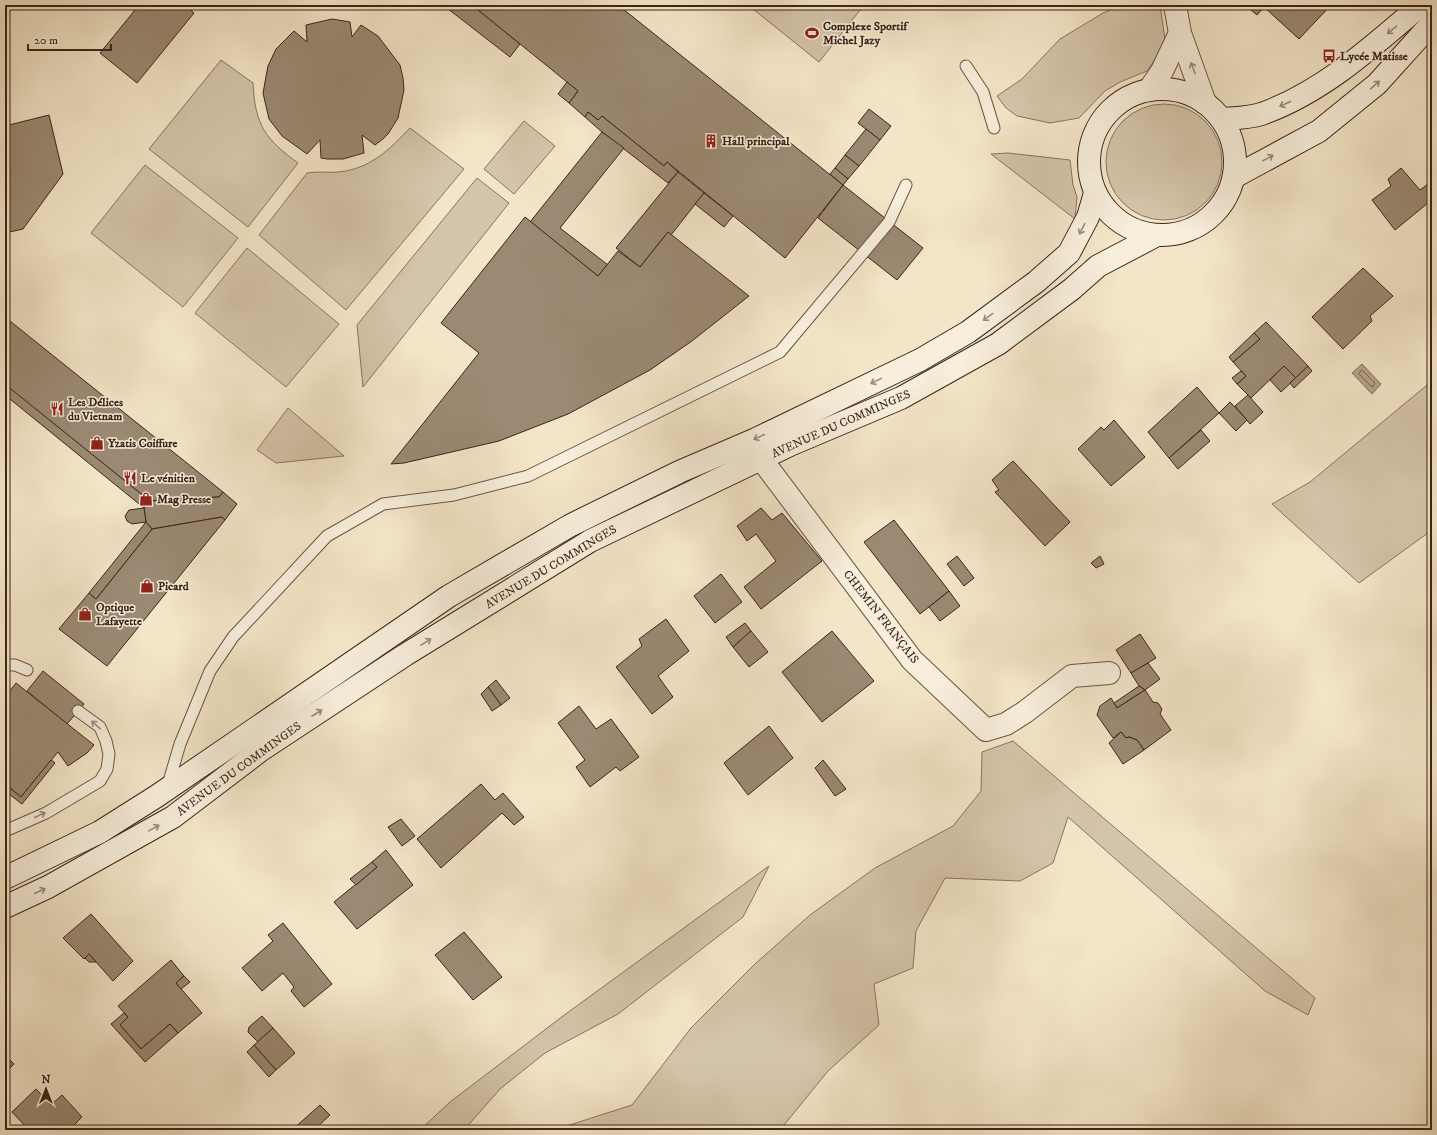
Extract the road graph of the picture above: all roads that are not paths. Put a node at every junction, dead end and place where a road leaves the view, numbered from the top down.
1 (1175, 5) edge
2 (1422, 5) edge
3 (1432, 23) edge
4 (1180, 33) junction
5 (966, 66) dead end
6 (1149, 90) junction
7 (1206, 103) junction
8 (1222, 120) junction
9 (994, 128) dead end
10 (1234, 177) junction
11 (906, 185) dead end
12 (1096, 193) junction
13 (1155, 236) junction
14 (762, 460) junction
15 (5, 665) edge
16 (26, 670) dead end
17 (1109, 673) dead end
18 (78, 711) dead end
19 (167, 789) junction
20 (5, 831) edge
21 (5, 878) edge
22 (5, 907) edge

1 - 4 main road
2 -> 8 main road
10 -> 3 main road
4 - 6 main road
7 -> 4 main road
5 - 9 lane
6 - 7 main road
6 - 12 main road
7 - 8 main road
8 - 10 main road
10 - 13 main road
11 - 19 lane
12 - 13 main road
12 -> 19 main road, AVENUE DU COMMINGES
13 - 14 main road, AVENUE DU COMMINGES
14 - 17 main road, CHEMIN FRANÇAIS
22 -> 14 main road, AVENUE DU COMMINGES
15 - 16 lane
20 -> 18 lane
19 - 21 main road, AVENUE DU COMMINGES

